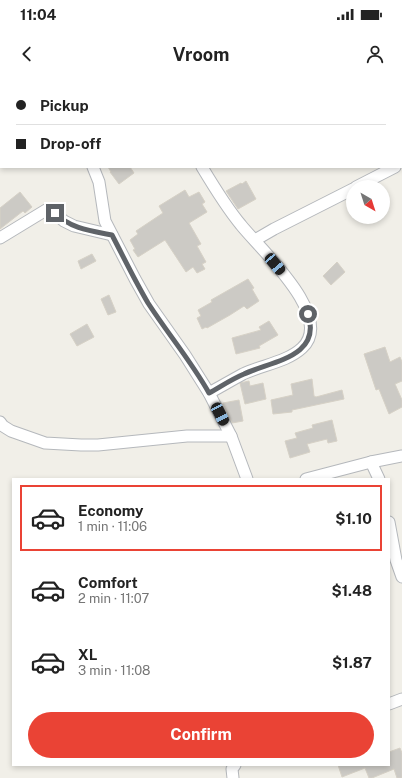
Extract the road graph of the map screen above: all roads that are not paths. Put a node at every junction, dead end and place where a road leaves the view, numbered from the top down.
1 (93, 168) edge
2 (203, 168) edge
3 (393, 168) edge
4 (370, 180) edge
5 (346, 192) edge
6 (112, 235) junction
7 (0, 238) edge
8 (255, 240) junction
9 (209, 393) junction
10 (0, 422) edge
11 (231, 436) junction
12 (402, 456) edge
13 (371, 462) junction
14 (247, 478) edge
15 (310, 478) edge
16 (379, 478) edge
17 (390, 527) edge
18 (402, 578) edge
19 (402, 699) edge
20 (390, 704) edge
21 (234, 766) edge
22 (233, 778) edge

1 - 6 street
2 - 8 street
3 - 4 street
5 - 8 street
6 - 7 street
6 - 9 street
8 - 9 street
9 - 11 street
10 - 11 street
11 - 14 street
12 - 13 street
13 - 15 street
13 - 16 street
17 - 18 street
19 - 20 street
21 - 22 street

